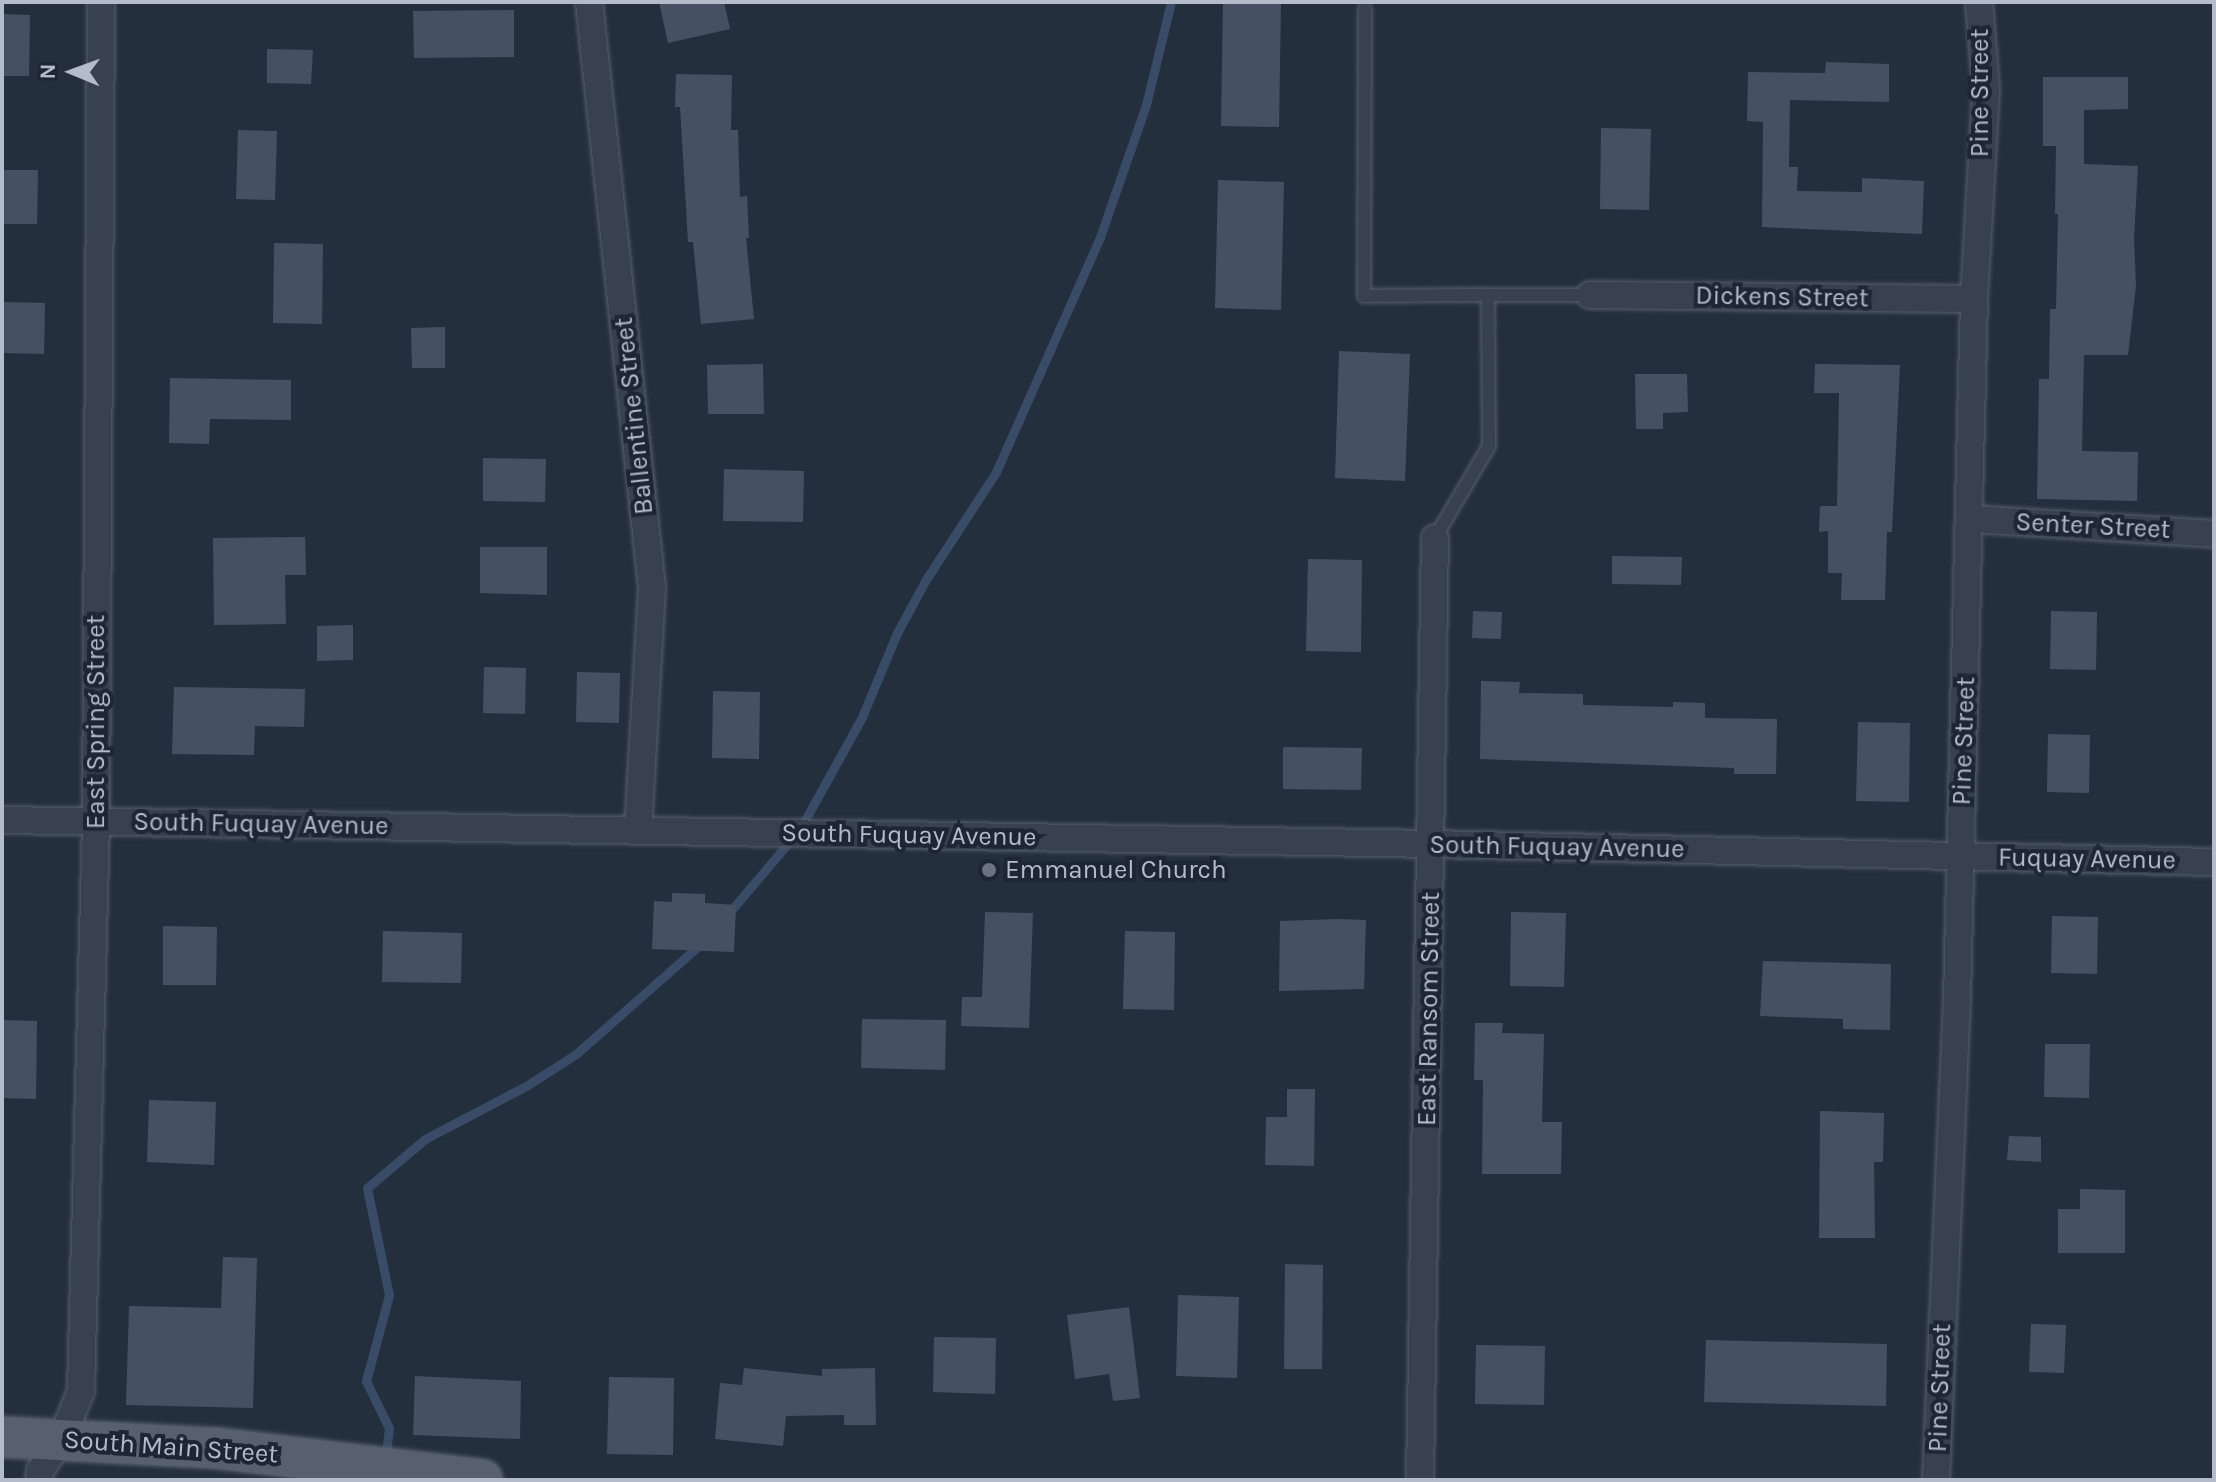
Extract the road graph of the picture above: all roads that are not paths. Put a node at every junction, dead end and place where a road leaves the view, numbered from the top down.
1 (101, 2) edge
2 (589, 2) edge
3 (1979, 2) edge
4 (1365, 9) dead end
5 (1488, 295) junction
6 (1590, 295) joint
7 (1974, 299) junction
8 (1971, 519) junction
9 (2214, 534) edge
10 (1435, 538) joint
11 (2, 820) edge
12 (96, 821) junction
13 (638, 831) junction
14 (1432, 844) junction
15 (1960, 855) junction
16 (2214, 862) edge
17 (2, 1437) edge
18 (62, 1438) junction
19 (39, 1480) edge
20 (482, 1480) edge
21 (1420, 1480) edge
22 (1936, 1480) edge

1 - 12 street, East Spring Street
2 - 13 street, Ballentine Street
3 - 7 street, Pine Street
4 - 5 lane
5 - 6 lane
5 - 10 lane
6 - 7 street, Dickens Street
7 - 8 street, Pine Street
8 - 9 street, Senter Street
8 - 15 street, Pine Street
10 - 14 street, East Ransom Street
11 - 12 street, South Fuquay Avenue
12 - 13 street, South Fuquay Avenue
12 - 18 street, East Spring Street
13 - 14 street, South Fuquay Avenue
14 - 15 street, South Fuquay Avenue
14 - 21 street, East Ransom Street
15 - 16 street, Fuquay Avenue
15 - 22 street, Pine Street
17 - 18 main road, South Main Street
18 - 19 street, East Spring Street
18 - 20 main road, South Main Street

